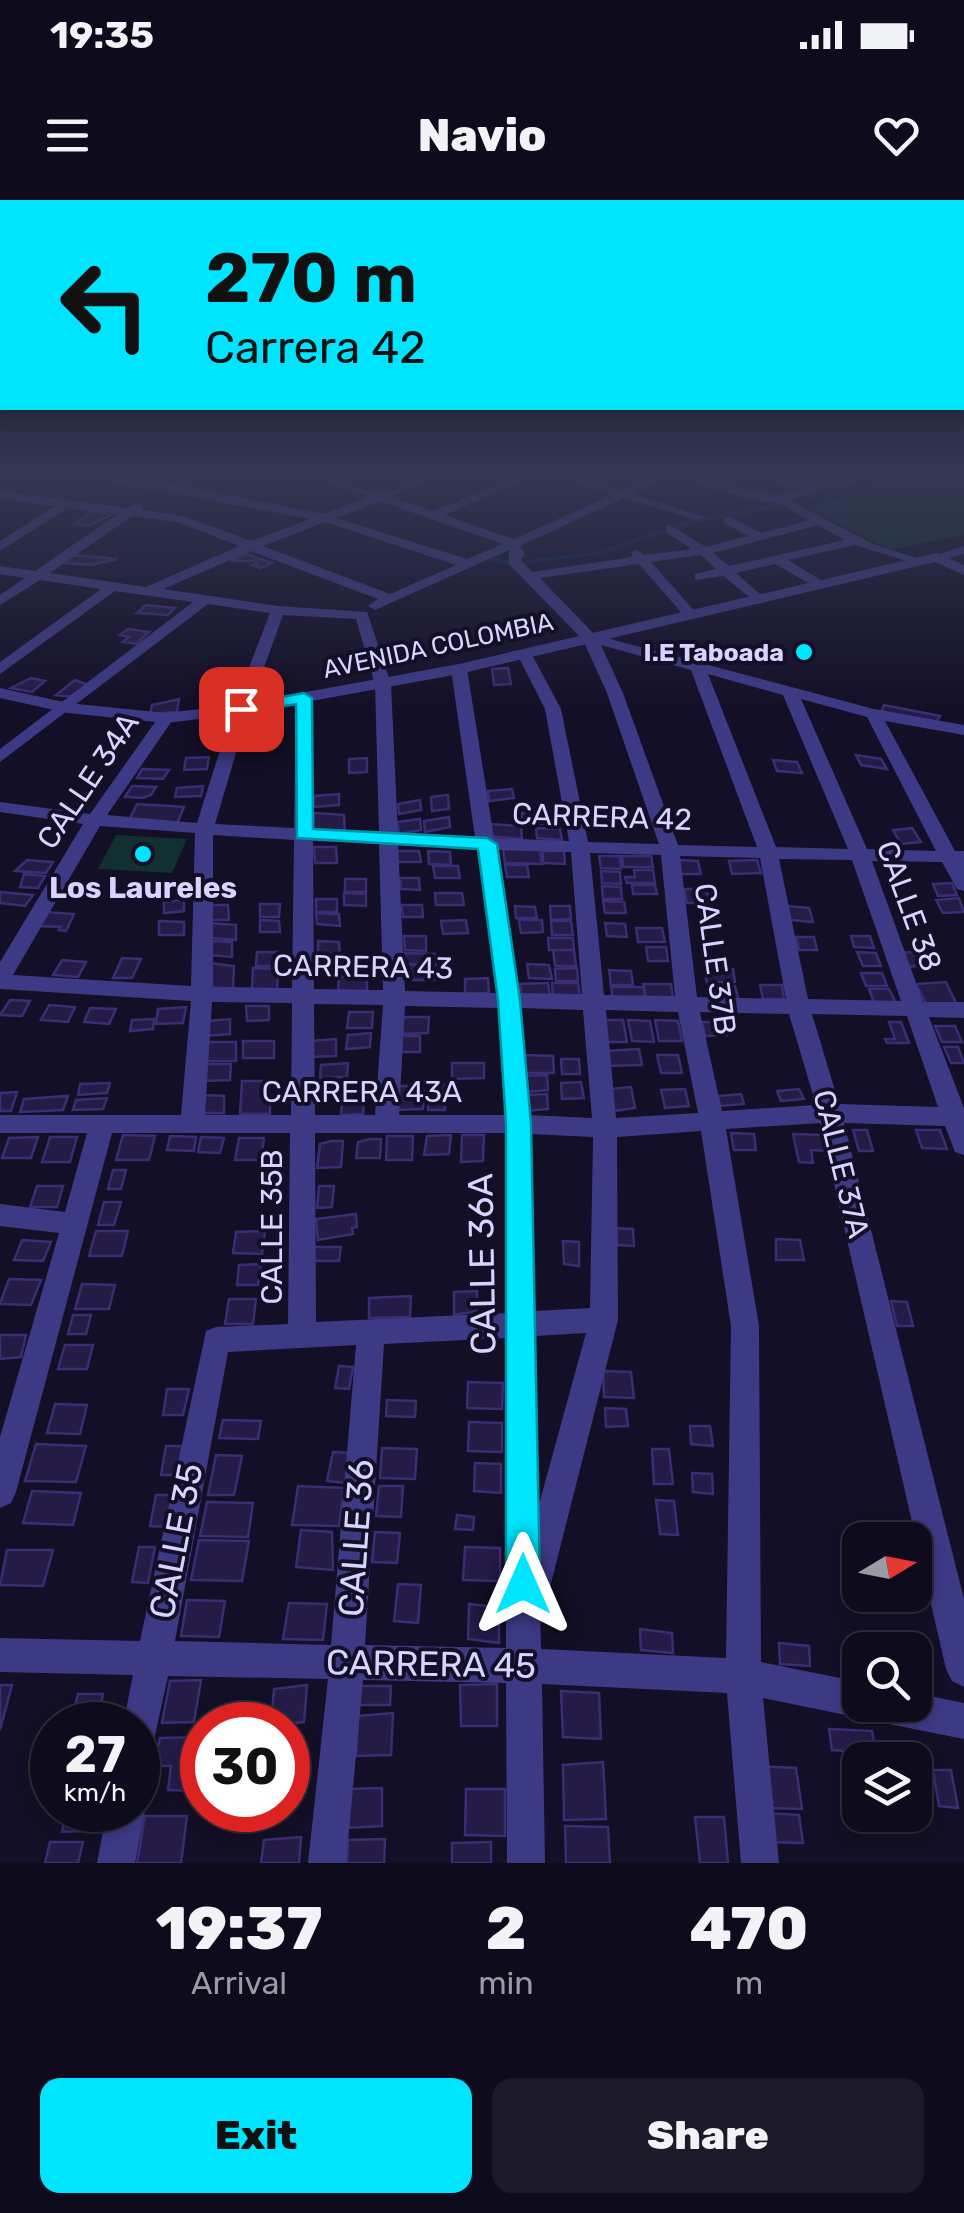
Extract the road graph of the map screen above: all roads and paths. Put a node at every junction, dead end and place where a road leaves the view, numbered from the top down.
1 (69, 554) edge
2 (233, 554) edge
3 (266, 554) edge
4 (435, 554) edge
5 (485, 554) edge
6 (518, 554) edge
7 (636, 554) edge
8 (686, 554) edge
9 (707, 554) edge
10 (779, 554) edge
11 (803, 554) edge
12 (884, 554) edge
13 (950, 554) edge
14 (785, 558) junction
15 (928, 559) junction
16 (642, 560) junction
17 (464, 563) junction
18 (0, 570) edge
19 (964, 571) edge
20 (725, 572) junction
21 (36, 576) junction
22 (700, 577) dead end
23 (534, 581) junction
24 (818, 585) junction
25 (113, 586) junction
26 (148, 590) junction
27 (387, 598) junction
28 (204, 600) junction
29 (758, 600) junction
30 (0, 601) edge
31 (278, 610) junction
32 (362, 615) junction
33 (691, 616) junction
34 (590, 638) junction
35 (524, 654) junction
36 (696, 666) junction
37 (0, 669) edge
38 (459, 669) junction
39 (383, 684) junction
40 (789, 691) junction
41 (0, 693) edge
42 (304, 698) junction
43 (68, 708) junction
44 (241, 709) junction
45 (873, 714) junction
46 (166, 718) junction
47 (963, 732) edge
48 (0, 757) edge
49 (0, 807) edge
50 (93, 822) junction
51 (204, 831) junction
52 (304, 834) junction
53 (388, 839) junction
54 (487, 844) junction
55 (580, 848) junction
56 (670, 849) junction
57 (768, 852) junction
58 (860, 855) junction
59 (956, 857) edge
60 (964, 885) edge
61 (0, 981) edge
62 (202, 994) junction
63 (303, 996) junction
64 (394, 998) junction
65 (509, 1000) junction
66 (594, 1002) junction
67 (687, 1004) junction
68 (798, 1006) junction
69 (915, 1009) junction
70 (964, 1010) edge
71 (830, 1113) junction
72 (960, 1117) edge
73 (712, 1120) junction
74 (0, 1124) edge
75 (192, 1124) junction
76 (302, 1124) junction
77 (386, 1124) junction
78 (518, 1124) junction
79 (102, 1125) junction
80 (605, 1128) junction
81 (964, 1145) edge
82 (0, 1215) edge
83 (74, 1224) junction
84 (604, 1320) junction
85 (520, 1324) junction
86 (371, 1332) junction
87 (302, 1336) junction
88 (2, 1475) edge
89 (524, 1621) junction
90 (0, 1655) edge
91 (152, 1658) junction
92 (347, 1662) junction
93 (524, 1666) junction
94 (964, 1669) edge
95 (743, 1676) junction
96 (842, 1696) edge
97 (145, 1702) edge
98 (932, 1715) edge
99 (964, 1721) edge
100 (122, 1832) edge
101 (116, 1863) edge
102 (327, 1863) edge
103 (526, 1863) edge
104 (760, 1863) edge

1 - 21 street
2 - 26 street
3 - 27 street
4 - 17 street
5 - 17 street
6 - 23 street
7 - 16 street
8 - 16 street
9 - 20 street
10 - 14 street
11 - 14 street
12 - 15 street
13 - 15 street
14 - 20 street
14 - 24 street
15 - 19 street
15 - 24 street, AVENIDA COLOMBIA
16 - 23 street
16 - 33 street
17 - 27 street
18 - 21 street
20 - 22 street
20 - 29 street
21 - 25 street
21 - 30 street
23 - 34 street
24 - 29 street, AVENIDA COLOMBIA
25 - 26 street
25 - 37 street
26 - 28 street
27 - 32 street
28 - 31 street
28 - 43 street
29 - 33 street, AVENIDA COLOMBIA
31 - 32 street
31 - 44 street
32 - 39 street
33 - 34 street, AVENIDA COLOMBIA
34 - 35 street, AVENIDA COLOMBIA
34 - 36 street, AVENIDA COLOMBIA
34 - 56 street, CALLE 37B
35 - 38 street, AVENIDA COLOMBIA
35 - 55 street
36 - 40 street, AVENIDA COLOMBIA
36 - 57 street, CALLE 37A
38 - 39 street, AVENIDA COLOMBIA
38 - 54 street, CALLE 36A
39 - 42 street, AVENIDA COLOMBIA
39 - 53 street
40 - 45 street, AVENIDA COLOMBIA
40 - 58 street, CALLE 38
41 - 43 street, AVENIDA COLOMBIA
42 - 44 street, AVENIDA COLOMBIA
42 - 52 street, CALLE 35B
43 - 46 street, AVENIDA COLOMBIA
43 - 48 street
44 - 46 street, AVENIDA COLOMBIA
44 - 51 street
45 - 47 street, AVENIDA COLOMBIA
45 - 59 street
46 - 50 street, CALLE 34A
49 - 50 street, CARRERA 42
50 - 51 street, CARRERA 42
50 - 61 street, CALLE 34A
51 - 52 street, CARRERA 42
51 - 62 street
52 - 53 street, CARRERA 42
52 - 63 street, CALLE 35B
53 - 54 street, CARRERA 42
53 - 64 street
54 - 55 street, CARRERA 42
54 - 65 street, CALLE 36A
55 - 56 street, CARRERA 42
55 - 66 street
56 - 57 street, CARRERA 42
56 - 67 street, CALLE 37B
57 - 58 street, CARRERA 42
57 - 68 street, CALLE 37A
58 - 59 street, CARRERA 42
58 - 69 street, CALLE 38
59 - 60 street
61 - 62 street, CARRERA 43
62 - 63 street, CARRERA 43
62 - 75 street
63 - 64 street, CARRERA 43
63 - 76 street, CALLE 35B
64 - 65 street, CARRERA 43
64 - 77 street
65 - 66 street, CARRERA 43
65 - 78 street, CALLE 36A
66 - 67 street, CARRERA 43
66 - 80 street
67 - 68 street, CARRERA 43
67 - 73 street, CALLE 37B
68 - 69 street, CARRERA 43
68 - 71 street, CALLE 37A
69 - 70 street, CARRERA 43
69 - 72 street, CALLE 38
71 - 72 street, CARRERA 43A
71 - 73 street, CARRERA 43A
71 - 94 street, CALLE 37A
72 - 81 street, CALLE 38
73 - 80 street, CARRERA 43A
73 - 95 street, CALLE 37B
74 - 79 street, CARRERA 43A
75 - 76 street, CARRERA 43A
75 - 79 street, CARRERA 43A
76 - 77 street, CARRERA 43A
76 - 87 street, CALLE 35B
77 - 78 street, CARRERA 43A
78 - 80 street, CARRERA 43A
78 - 85 street, CALLE 36A
79 - 83 street
80 - 84 street
82 - 83 street
83 - 88 street
84 - 85 street
84 - 89 street
85 - 86 street
85 - 89 street, CALLE 36A
86 - 87 street
86 - 92 street, CALLE 36
87 - 91 street, CALLE 35
89 - 93 street, CALLE 36A
90 - 91 street, CARRERA 45
91 - 92 street, CARRERA 45
91 - 97 street, CALLE 35
92 - 93 street, CARRERA 45
92 - 102 street, CALLE 36
93 - 95 street, CARRERA 45
93 - 103 street, CALLE 36A
95 - 96 street, CARRERA 45
95 - 104 street
98 - 99 street
100 - 101 street

